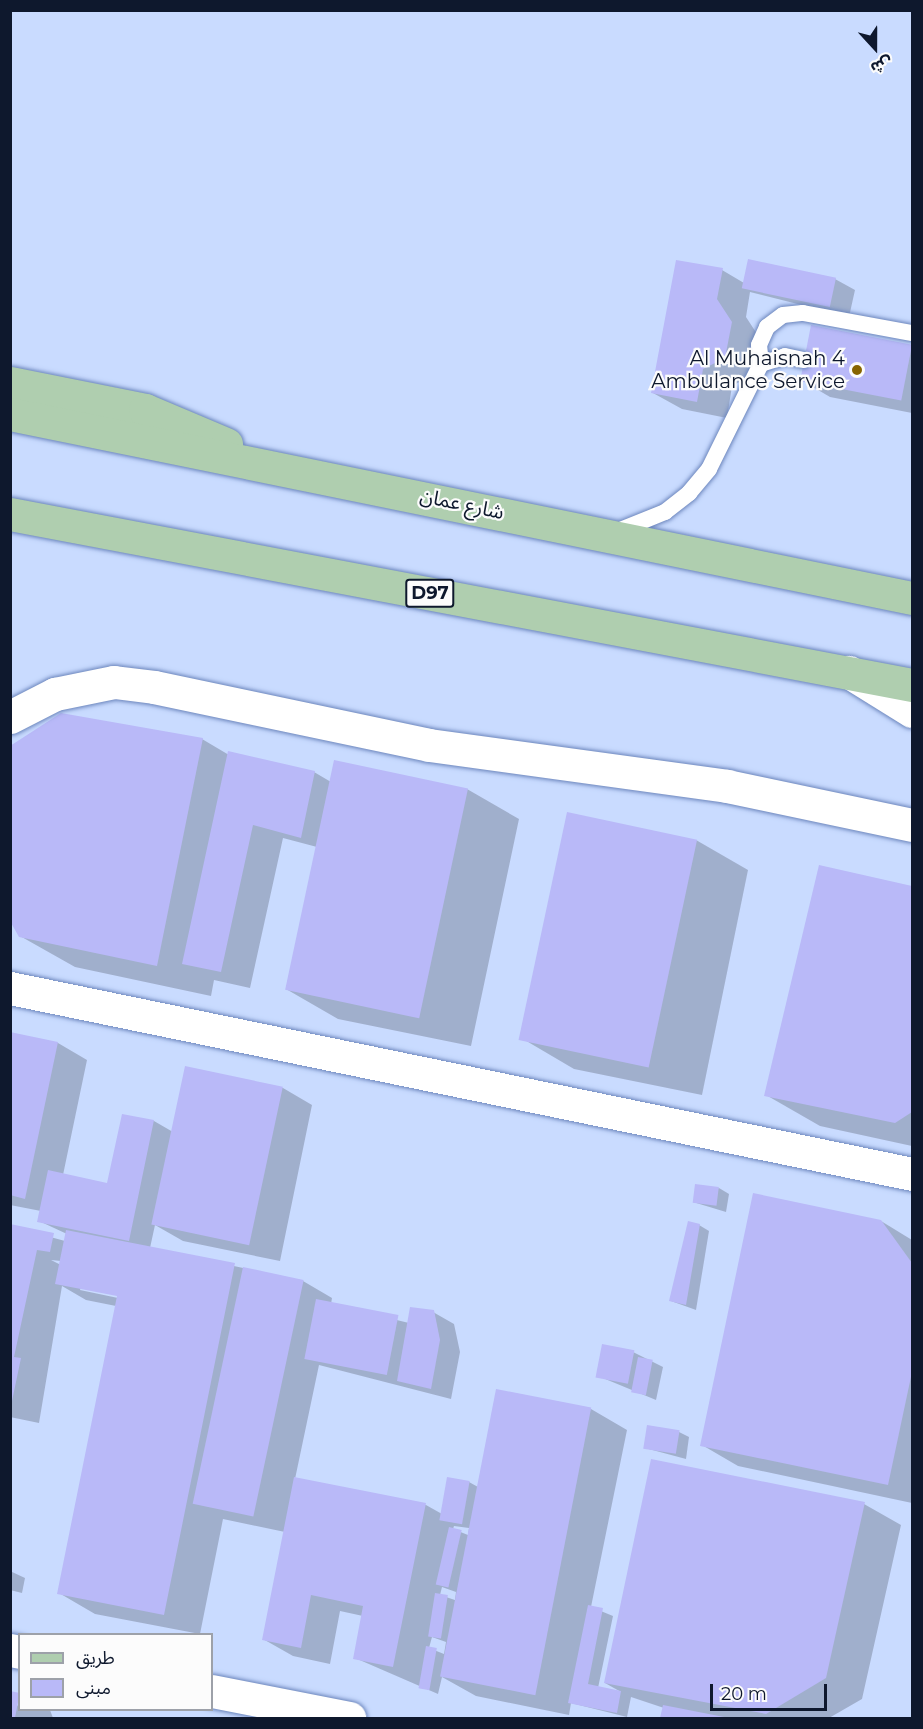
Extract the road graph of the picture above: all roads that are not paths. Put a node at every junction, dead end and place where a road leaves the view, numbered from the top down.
1 (912, 333) edge
2 (804, 360) dead end
3 (761, 364) junction
4 (10, 383) edge
5 (10, 414) edge
6 (250, 460) junction
7 (10, 514) edge
8 (607, 534) junction
9 (912, 598) edge
10 (849, 672) junction
11 (912, 685) edge
12 (912, 711) edge
13 (10, 717) edge
14 (912, 825) edge
15 (10, 988) edge
16 (912, 1174) edge
17 (213, 1691) edge
18 (350, 1719) edge

1 - 3 lane
2 - 3 lane
3 - 8 lane
4 - 6 main road
5 - 6 main road, شارع عمان
6 - 8 main road, شارع عمان
7 - 10 main road, D97
8 - 9 main road, شارع عمان
10 - 11 main road, D97
10 - 12 street
13 - 14 street
15 - 16 street
17 - 18 street

